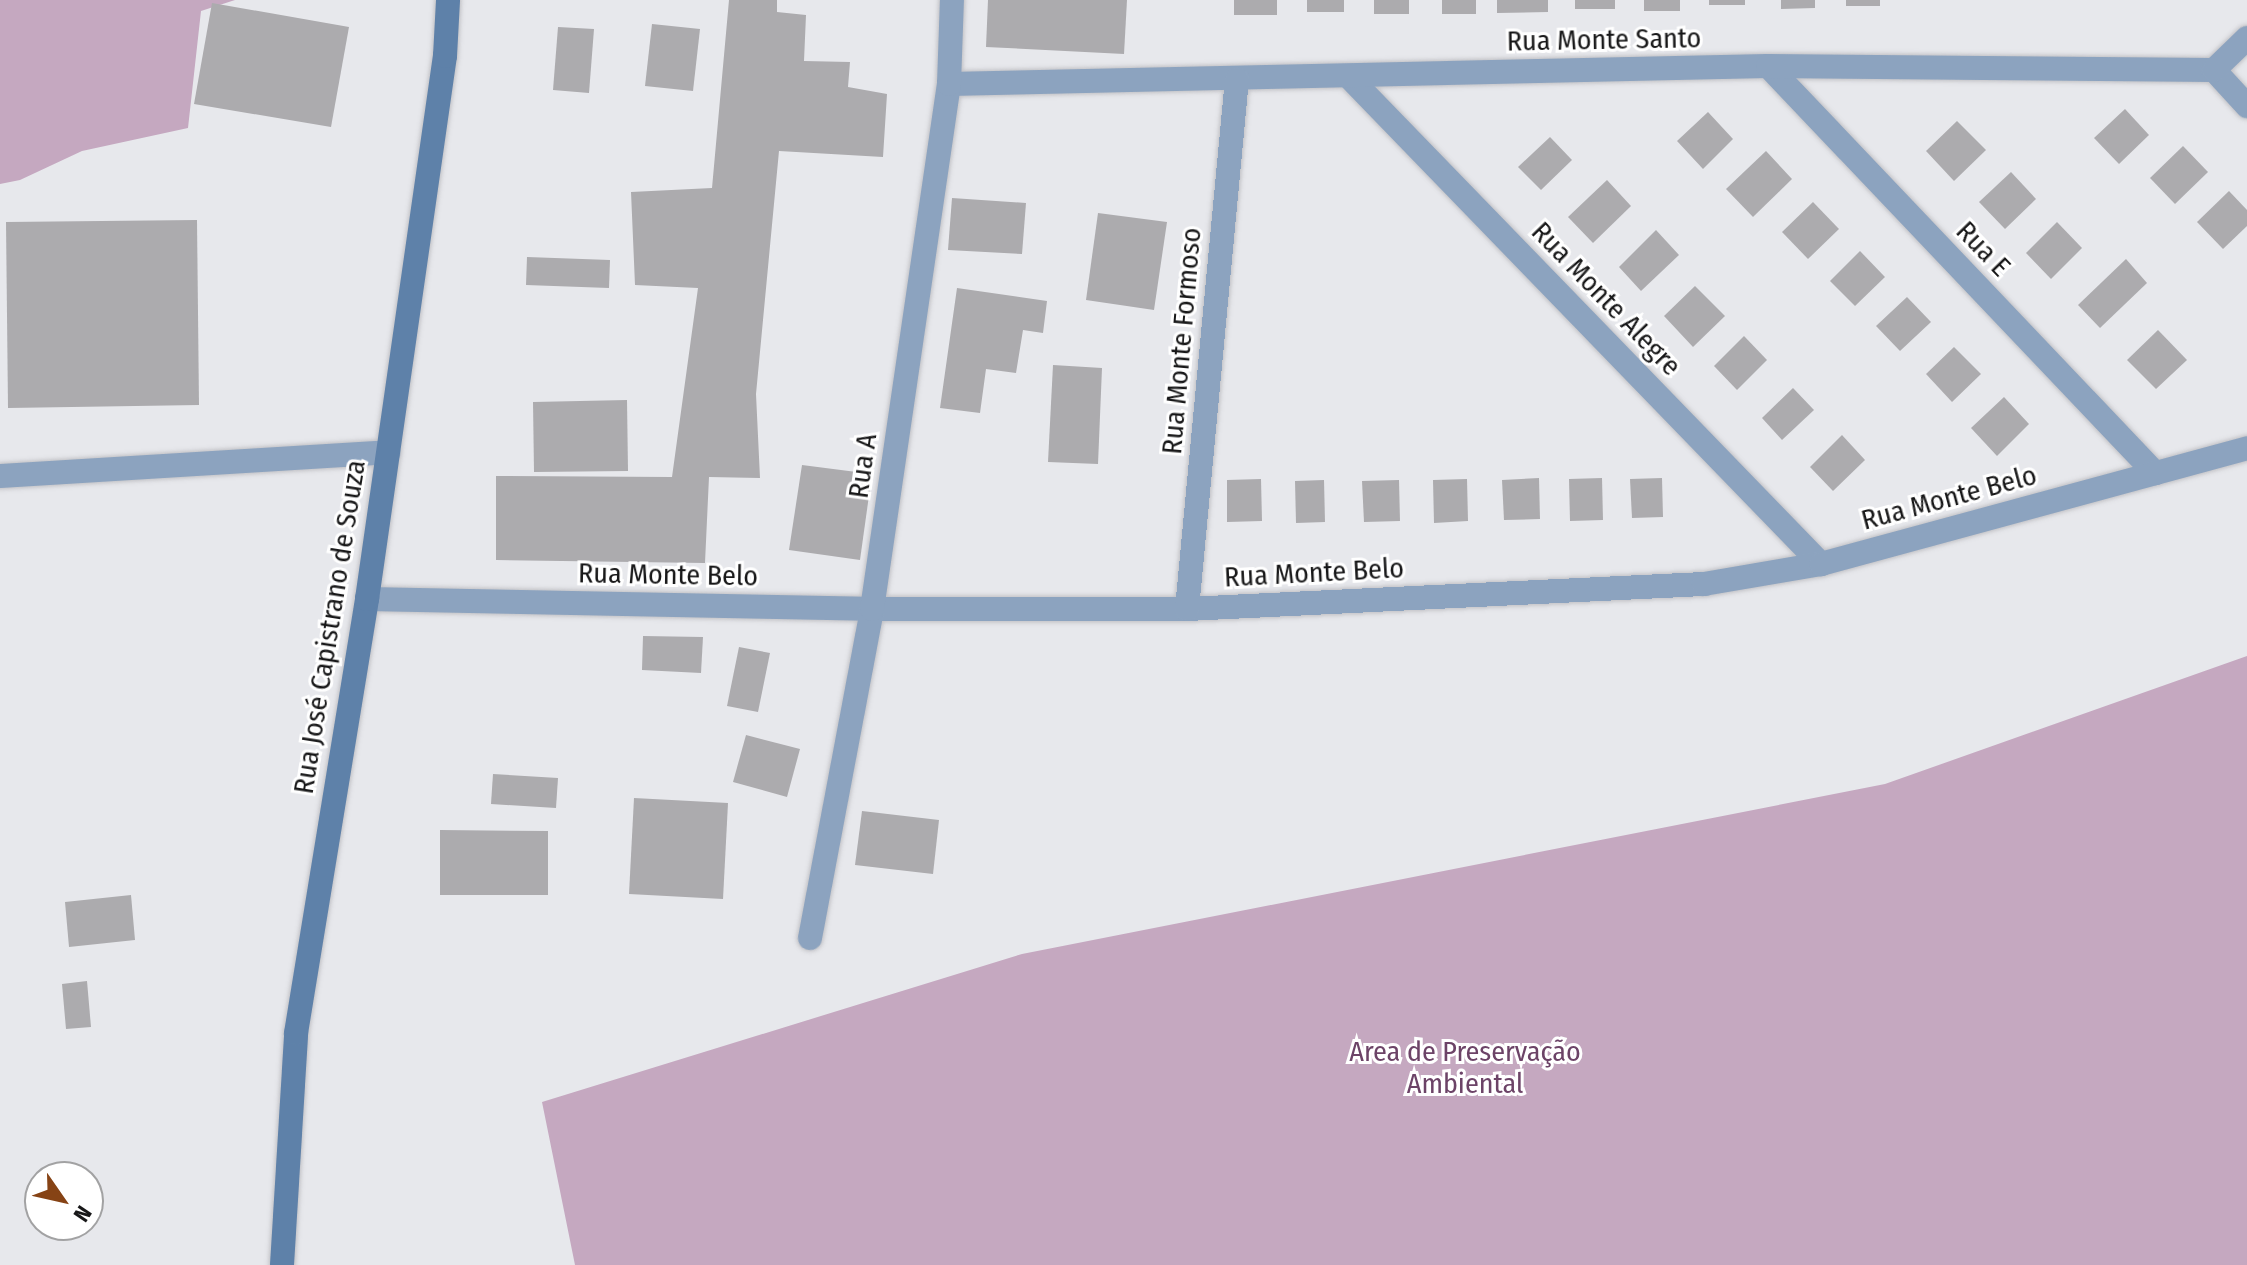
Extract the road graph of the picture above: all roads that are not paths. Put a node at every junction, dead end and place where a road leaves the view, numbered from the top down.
1 (448, 0) edge
2 (952, 0) edge
3 (2247, 38) edge
4 (1768, 66) junction
5 (2214, 70) junction
6 (1348, 76) junction
7 (1237, 79) junction
8 (949, 84) junction
9 (2247, 106) edge
10 (2247, 448) edge
11 (388, 452) junction
12 (2155, 473) junction
13 (0, 476) edge
14 (1821, 564) junction
15 (367, 599) junction
16 (872, 609) junction
17 (1187, 609) junction
18 (810, 938) dead end
19 (282, 1265) edge

1 - 11 main road, Rua José Capistrano de Souza
2 - 8 street, Rua A
3 - 5 street
4 - 5 street, Rua Monte Santo
4 - 6 street, Rua Monte Santo
4 - 12 street, Rua E
5 - 9 street
6 - 7 street, Rua Monte Santo
6 - 14 street, Rua Monte Alegre
7 - 8 street, Rua Monte Santo
7 - 17 street, Rua Monte Formoso
8 - 16 street, Rua A
10 - 12 street, Rua Monte Belo
11 - 13 street
11 - 15 main road, Rua José Capistrano de Souza
12 - 14 street, Rua Monte Belo
14 - 17 street, Rua Monte Belo
15 - 16 street, Rua Monte Belo
15 - 19 main road, Rua José Capistrano de Souza
16 - 17 street, Rua Monte Belo
16 - 18 street, Rua A

